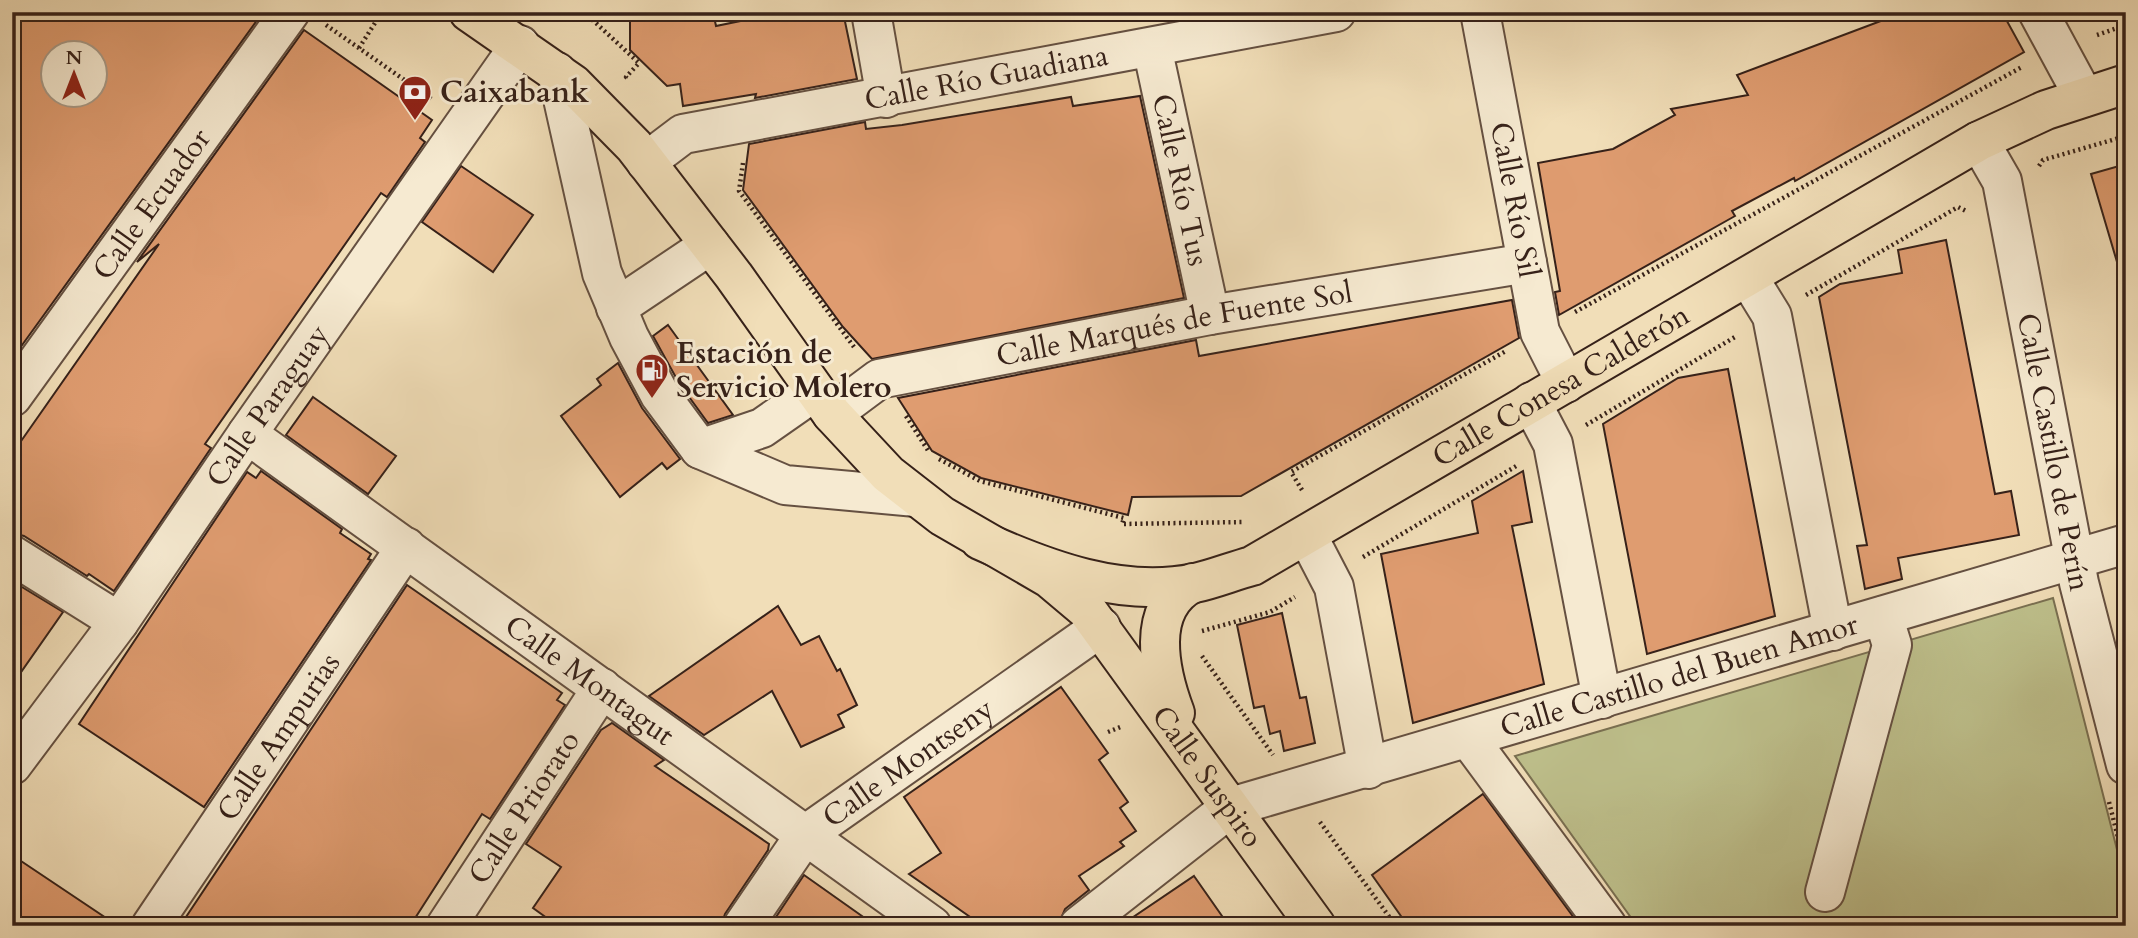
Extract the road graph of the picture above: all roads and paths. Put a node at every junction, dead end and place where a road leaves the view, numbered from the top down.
1 (383, 12) edge
2 (469, 12) edge
3 (584, 12) edge
4 (871, 12) edge
5 (1336, 12) edge
6 (1480, 12) edge
7 (2038, 12) edge
8 (304, 16) edge
9 (520, 45) junction
10 (1152, 47) junction
11 (359, 48) junction
12 (2057, 48) junction
13 (557, 72) junction
14 (2126, 84) edge
15 (635, 86) dead end
16 (2084, 97) junction
17 (886, 98) junction
18 (466, 123) junction
19 (741, 124) junction
20 (2126, 136) edge
21 (1979, 141) junction
22 (2043, 160) dead end
23 (646, 162) junction
24 (710, 245) junction
25 (1527, 263) junction
26 (1748, 277) junction
27 (616, 308) junction
28 (1210, 315) junction
29 (1540, 332) junction
30 (879, 379) junction
31 (1566, 383) junction
32 (12, 397) edge
33 (1531, 402) junction
34 (824, 403) junction
35 (247, 433) junction
36 (700, 449) junction
37 (916, 497) junction
38 (1292, 498) dead end
39 (1248, 522) dead end
40 (1307, 535) junction
41 (980, 540) junction
42 (2126, 544) edge
43 (406, 547) junction
44 (12, 555) edge
45 (2074, 560) junction
46 (1193, 583) junction
47 (1112, 584) junction
48 (1883, 616) junction
49 (120, 622) junction
50 (1101, 627) junction
51 (1833, 631) junction
52 (601, 688) junction
53 (1602, 699) junction
54 (1469, 739) junction
55 (1187, 745) junction
56 (12, 765) edge
57 (2126, 765) edge
58 (1368, 769) junction
59 (1231, 807) junction
60 (805, 835) junction
61 (1825, 892) dead end
62 (151, 926) edge
63 (446, 926) edge
64 (743, 926) edge
65 (932, 926) edge
66 (1079, 926) edge
67 (1316, 926) edge
68 (1606, 926) edge

1 - 11 path
2 - 9 main road
3 - 15 path
4 - 17 street
5 - 10 street, Calle Río Guadiana
6 - 25 street, Calle Río Sil
7 - 12 street
8 - 11 path
8 - 32 street, Calle Ecuador
9 - 13 main road
9 - 18 street, Calle Paraguay
10 - 17 street, Calle Río Guadiana
10 - 28 street, Calle Río Tus
11 - 18 path
12 - 16 street
12 - 29 path
13 - 23 main road
13 - 27 street
14 - 16 main road, Calle Conesa Calderón
16 - 21 main road, Calle Conesa Calderón
17 - 19 street, Calle Río Guadiana
18 - 35 street, Calle Paraguay
19 - 23 street, Calle Río Guadiana
19 - 30 path
20 - 22 path
21 - 26 main road, Calle Conesa Calderón
21 - 45 street, Calle Castillo de Perín
23 - 24 main road
24 - 27 street
24 - 34 main road
25 - 28 street, Calle Marqués de Fuente Sol
25 - 29 street, Calle Río Sil
26 - 31 main road, Calle Conesa Calderón
26 - 51 street
27 - 36 street
28 - 30 street, Calle Marqués de Fuente Sol
29 - 31 street, Calle Río Sil
29 - 38 path
30 - 34 street, Calle Marqués de Fuente Sol
30 - 39 path
31 - 33 main road, Calle Conesa Calderón
33 - 40 main road, Calle Conesa Calderón
33 - 53 street
34 - 36 street, Calle Marqués de Fuente Sol
34 - 37 main road
35 - 43 street, Calle Montagut
35 - 49 street, Calle Paraguay
36 - 37 street
37 - 41 main road
40 - 46 main road, Calle Conesa Calderón
40 - 58 street
41 - 47 main road, Calle Conesa Calderón
41 - 50 main road, Calle Suspiro
42 - 45 street, Calle Castillo del Buen Amor
43 - 52 street, Calle Montagut
43 - 62 street, Calle Ampurias
44 - 49 street
45 - 48 street, Calle Castillo del Buen Amor
45 - 57 street, Calle Castillo de Perín
46 - 47 main road, Calle Conesa Calderón
46 - 55 main road
47 - 50 main road
48 - 51 street, Calle Castillo del Buen Amor
48 - 61 street
49 - 56 street, Calle Paraguay
50 - 55 main road, Calle Suspiro
50 - 60 street, Calle Montseny
51 - 53 street, Calle Castillo del Buen Amor
52 - 60 street, Calle Montagut
52 - 63 street, Calle Priorato
53 - 54 street, Calle Castillo del Buen Amor
54 - 58 street, Calle Castillo del Buen Amor
54 - 68 street
55 - 59 main road, Calle Suspiro
58 - 59 street, Calle Castillo del Buen Amor
59 - 66 street
59 - 67 main road, Calle Suspiro
60 - 64 street, Calle Montseny
60 - 65 street, Calle Montagut

